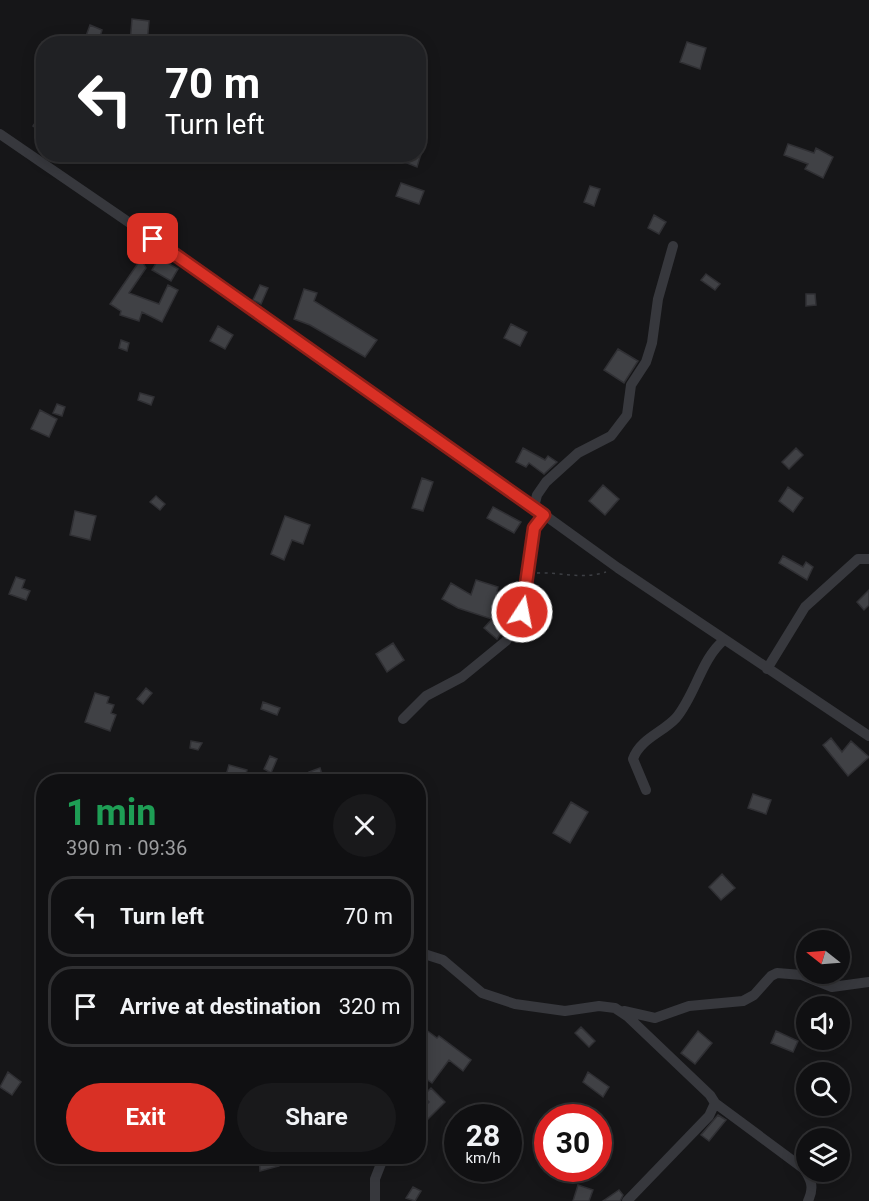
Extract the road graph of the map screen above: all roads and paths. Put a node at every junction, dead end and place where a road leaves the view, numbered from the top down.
1 (0, 134) edge
2 (36, 159) edge
3 (41, 162) edge
4 (673, 246) dead end
5 (534, 507) junction
6 (544, 515) junction
7 (869, 559) edge
8 (618, 568) junction
9 (529, 575) junction
10 (724, 640) junction
11 (767, 669) junction
12 (403, 719) dead end
13 (869, 736) edge
14 (646, 790) dead end
15 (426, 955) edge
16 (869, 982) edge
17 (615, 1008) junction
18 (715, 1103) junction
19 (381, 1164) edge
20 (375, 1201) edge
21 (627, 1201) edge
22 (808, 1201) edge

1 - 2 street
3 - 5 street
4 - 5 street
5 - 6 street
6 - 8 street
6 - 9 street
7 - 11 street
8 - 9 path
8 - 10 street
9 - 12 street
10 - 11 street
10 - 14 street
11 - 13 street
15 - 17 street
16 - 17 street
17 - 18 street
18 - 21 street
18 - 22 street
19 - 20 street

